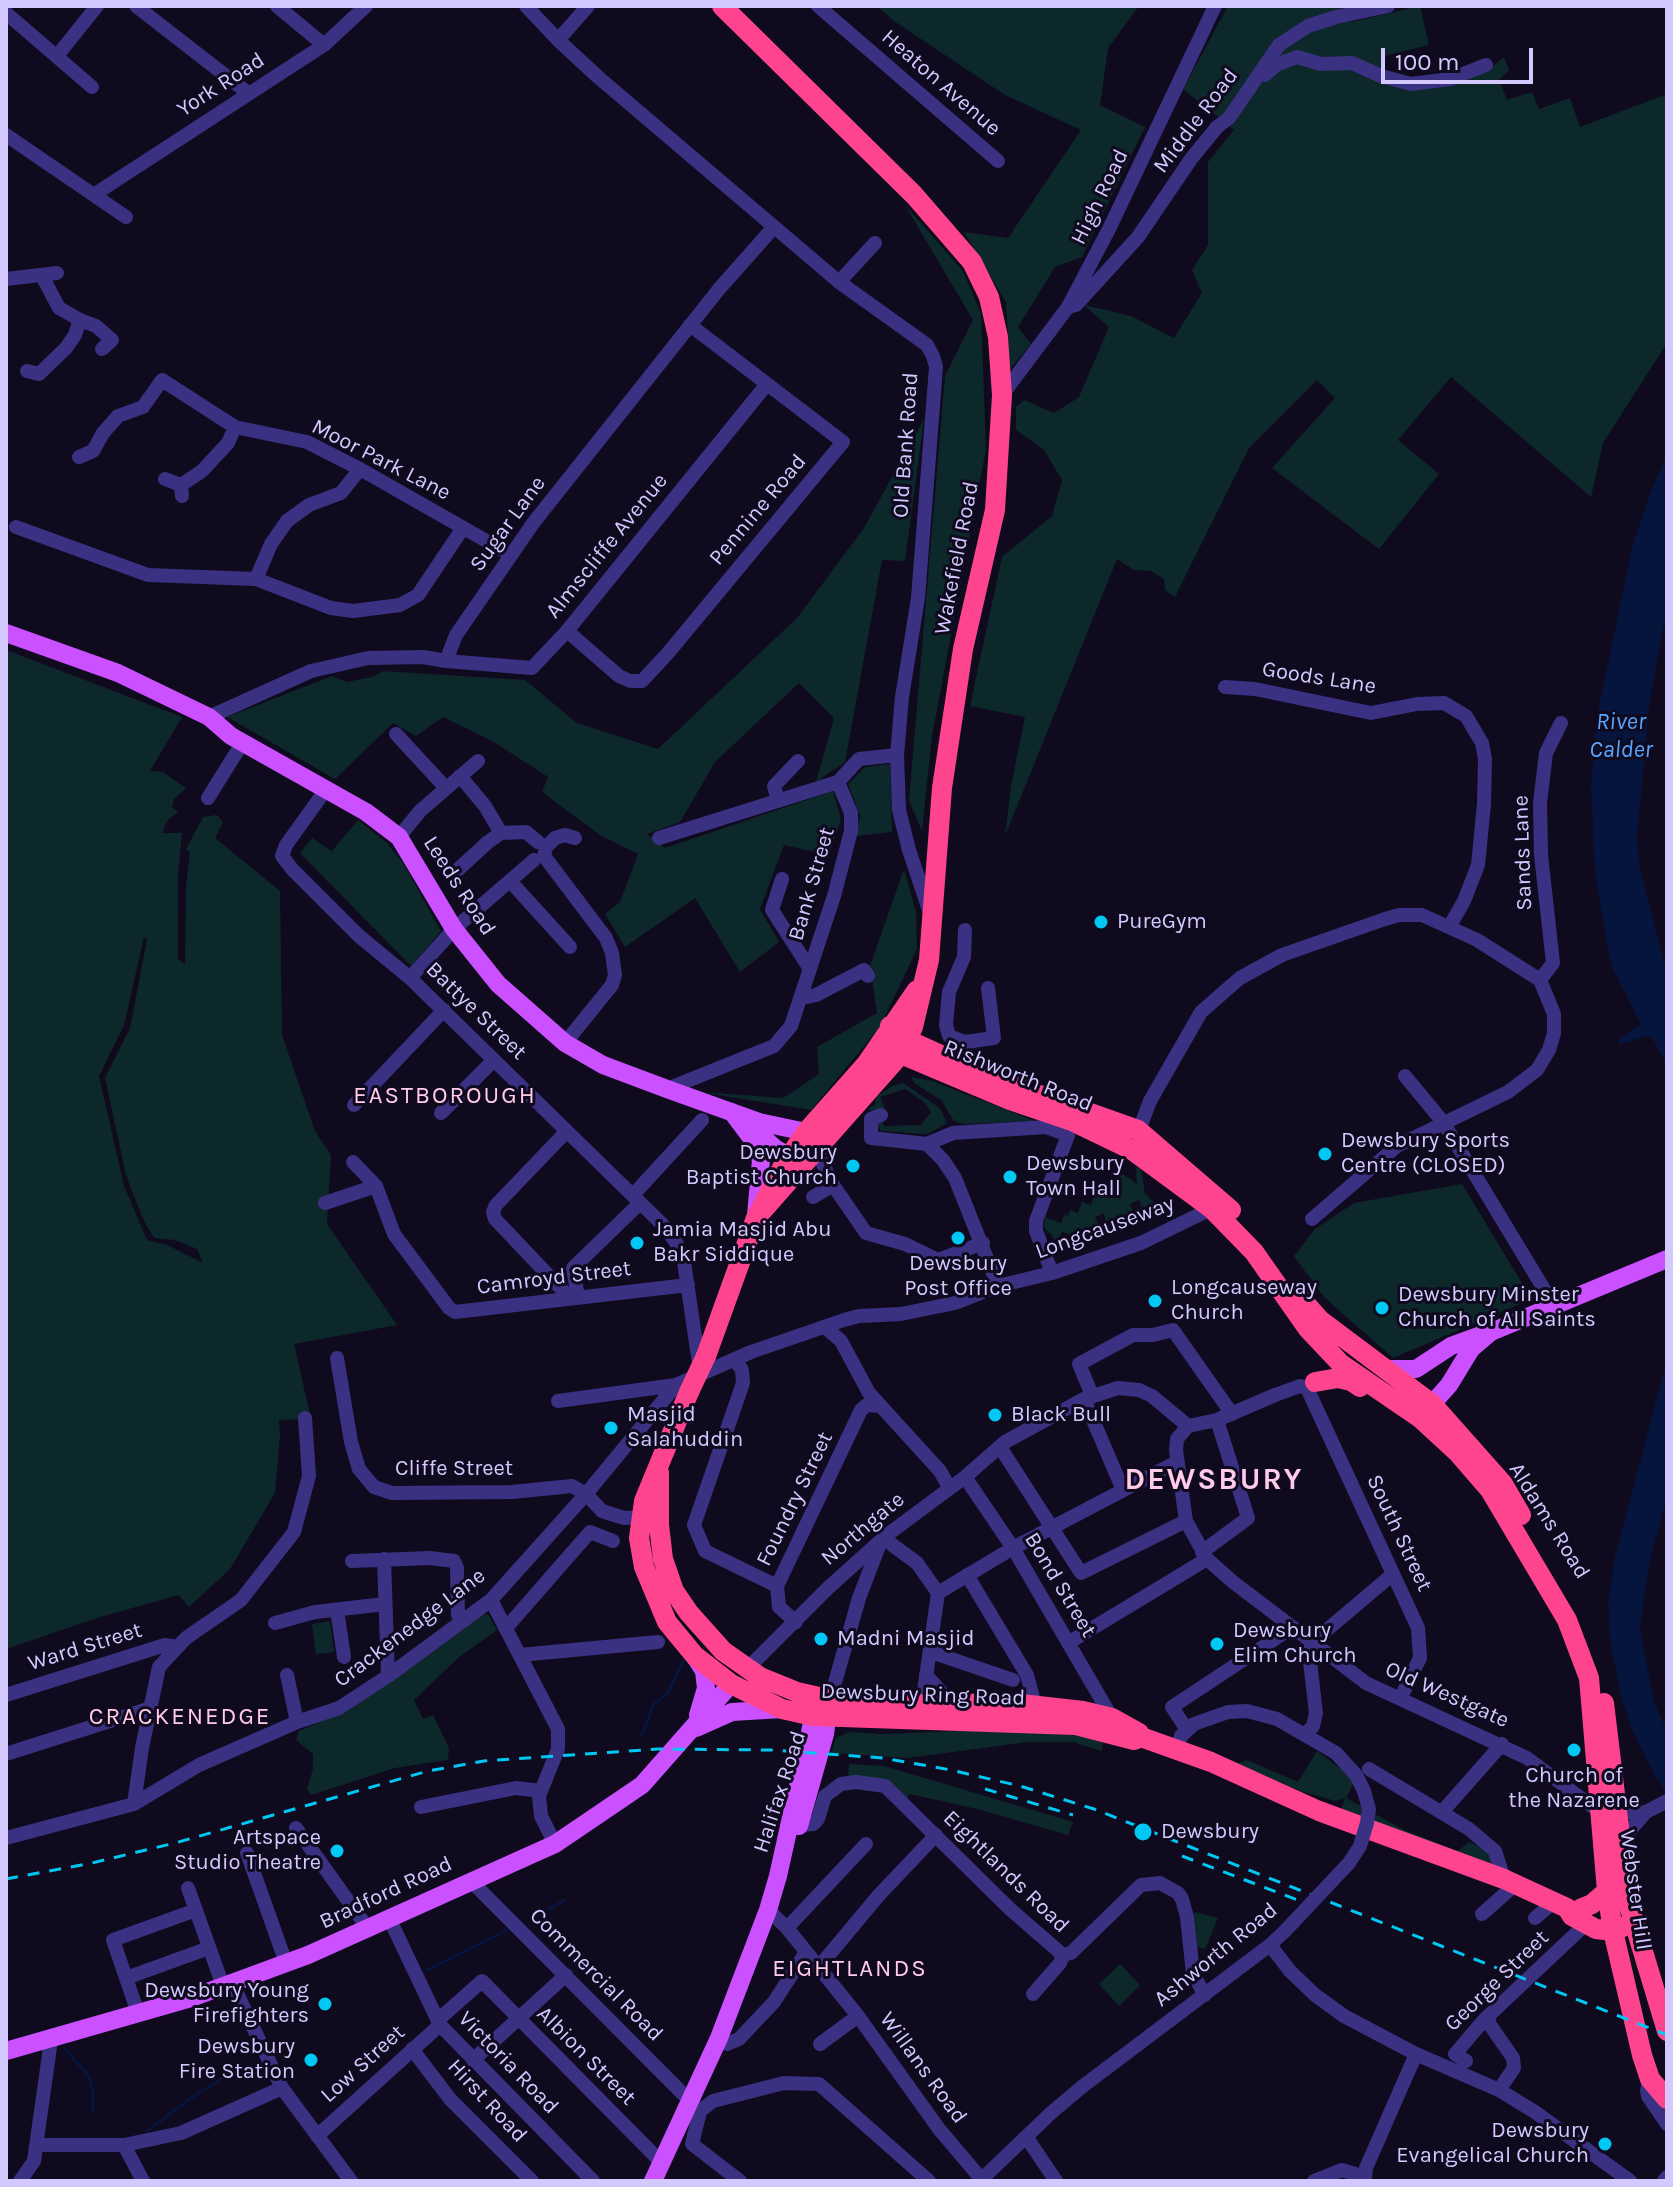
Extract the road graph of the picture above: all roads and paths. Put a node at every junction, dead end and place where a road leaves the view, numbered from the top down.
1 (97, 6) edge
2 (136, 6) edge
3 (277, 6) edge
4 (366, 6) edge
5 (526, 6) edge
6 (588, 6) edge
7 (722, 6) edge
8 (818, 6) edge
9 (1215, 6) edge
10 (1388, 6) edge
11 (6, 13) edge
12 (558, 40) junction
13 (324, 45) junction
14 (57, 56) junction
15 (1486, 65) dead end
16 (92, 87) dead end
17 (248, 93) junction
18 (1229, 118) junction
19 (6, 135) edge
20 (998, 161) dead end
21 (95, 194) junction
22 (126, 217) dead end
23 (774, 227) junction
24 (875, 243) dead end
25 (6, 279) edge
26 (839, 282) junction
27 (1068, 307) junction
28 (80, 320) junction
29 (690, 325) junction
30 (102, 349) dead end
31 (36, 377) dead end
32 (767, 384) junction
33 (1002, 395) junction
34 (235, 427) junction
35 (91, 457) dead end
36 (360, 469) junction
37 (165, 479) dead end
38 (16, 527) dead end
39 (463, 528) junction
40 (511, 555) junction
41 (256, 579) junction
42 (567, 631) junction
43 (6, 633) edge
44 (446, 661) junction
45 (1225, 687) dead end
46 (209, 717) junction
47 (1561, 723) dead end
48 (396, 734) dead end
49 (243, 742) junction
50 (897, 755) junction
51 (478, 761) dead end
52 (798, 761) dead end
53 (460, 776) junction
54 (838, 782) junction
55 (327, 788) junction
56 (446, 788) junction
57 (208, 798) dead end
58 (778, 801) junction
59 (501, 833) junction
60 (399, 837) junction
61 (575, 838) dead end
62 (659, 838) dead end
63 (538, 842) dead end
64 (534, 860) dead end
65 (451, 876) dead end
66 (782, 879) dead end
67 (510, 881) junction
68 (934, 924) junction
69 (1449, 927) junction
70 (454, 929) junction
71 (965, 930) dead end
72 (570, 947) dead end
73 (810, 969) junction
74 (868, 976) dead end
75 (410, 978) junction
76 (1540, 980) junction
77 (922, 983) junction
78 (988, 988) dead end
79 (802, 998) junction
80 (444, 1010) junction
81 (897, 1036) junction
82 (565, 1043) junction
83 (942, 1056) junction
84 (494, 1060) junction
85 (1405, 1076) dead end
86 (956, 1077) junction
87 (872, 1087) junction
88 (667, 1089) junction
89 (354, 1105) dead end
90 (732, 1112) junction
91 (441, 1114) dead end
92 (881, 1115) dead end
93 (702, 1120) dead end
94 (1443, 1122) junction
95 (1138, 1130) junction
96 (567, 1131) junction
97 (927, 1144) junction
98 (1132, 1150) junction
99 (804, 1152) junction
100 (360, 1165) dead end
101 (833, 1185) junction
102 (376, 1186) junction
103 (813, 1197) dead end
104 (636, 1199) junction
105 (325, 1203) dead end
106 (1218, 1205) junction
107 (756, 1218) junction
108 (1312, 1219) dead end
109 (983, 1243) junction
110 (1667, 1259) edge
111 (1052, 1273) junction
112 (688, 1285) junction
113 (998, 1286) junction
114 (574, 1298) junction
115 (1553, 1304) junction
116 (859, 1316) junction
117 (1320, 1320) junction
118 (826, 1328) junction
119 (1491, 1332) junction
120 (841, 1341) junction
121 (337, 1358) dead end
122 (735, 1360) junction
123 (1341, 1364) junction
124 (704, 1365) junction
125 (1385, 1369) junction
126 (1311, 1385) junction
127 (683, 1388) junction
128 (1088, 1397) junction
129 (558, 1401) dead end
130 (1395, 1401) junction
131 (880, 1406) junction
132 (1426, 1411) junction
133 (1232, 1414) junction
134 (305, 1418) dead end
135 (1217, 1420) junction
136 (1188, 1426) junction
137 (1000, 1447) junction
138 (1177, 1462) junction
139 (965, 1477) junction
140 (949, 1487) junction
141 (1123, 1490) junction
142 (586, 1494) junction
143 (650, 1517) junction
144 (1186, 1521) junction
145 (1052, 1527) junction
146 (883, 1538) junction
147 (613, 1541) dead end
148 (1013, 1548) junction
149 (1205, 1555) junction
150 (384, 1559) junction
151 (352, 1561) dead end
152 (1393, 1574) junction
153 (967, 1575) junction
154 (777, 1586) junction
155 (938, 1593) junction
156 (491, 1600) junction
157 (385, 1604) junction
158 (337, 1610) junction
159 (465, 1620) junction
160 (796, 1622) junction
161 (275, 1623) dead end
162 (1293, 1627) junction
163 (506, 1628) junction
164 (1311, 1640) junction
165 (658, 1642) dead end
166 (1068, 1643) junction
167 (177, 1647) junction
168 (931, 1652) junction
169 (520, 1655) junction
170 (695, 1656) junction
171 (344, 1657) dead end
172 (926, 1675) junction
173 (388, 1676) junction
174 (1595, 1678) junction
175 (739, 1680) junction
176 (1013, 1680) dead end
177 (285, 1686) dead end
178 (6, 1695) edge
179 (1400, 1699) junction
180 (951, 1703) junction
181 (151, 1708) junction
182 (822, 1708) junction
183 (782, 1709) junction
184 (920, 1712) junction
185 (1316, 1713) junction
186 (1036, 1714) junction
187 (1112, 1718) junction
188 (297, 1722) junction
189 (696, 1726) junction
190 (1187, 1730) junction
191 (1305, 1735) junction
192 (1141, 1737) junction
193 (1502, 1744) junction
194 (1177, 1748) junction
195 (1331, 1750) junction
196 (9, 1753) dead end
197 (1369, 1769) dead end
198 (1597, 1772) junction
199 (1560, 1783) junction
200 (541, 1791) junction
201 (1667, 1801) edge
202 (134, 1804) junction
203 (421, 1807) dead end
204 (1442, 1812) junction
205 (1609, 1812) junction
206 (1646, 1812) junction
207 (804, 1825) junction
208 (296, 1828) dead end
209 (936, 1835) junction
210 (6, 1838) edge
211 (1620, 1842) junction
212 (555, 1844) junction
213 (866, 1844) dead end
214 (247, 1853) dead end
215 (778, 1876) junction
216 (471, 1881) junction
217 (1510, 1882) junction
218 (188, 1888) dead end
219 (1607, 1891) junction
220 (196, 1910) junction
221 (768, 1910) junction
222 (1482, 1914) dead end
223 (1573, 1915) junction
224 (1535, 1918) dead end
225 (390, 1920) junction
226 (1622, 1920) junction
227 (787, 1928) junction
228 (369, 1930) junction
229 (1270, 1945) junction
230 (209, 1948) junction
231 (806, 1952) junction
232 (1063, 1955) junction
233 (286, 1963) junction
234 (818, 1968) junction
235 (566, 1975) junction
236 (126, 1978) junction
237 (482, 1981) joint
238 (228, 1985) junction
239 (1033, 1994) dead end
240 (1205, 1995) junction
241 (138, 2013) junction
242 (858, 2016) junction
243 (1488, 2016) junction
244 (518, 2020) junction
245 (439, 2023) junction
246 (1667, 2031) edge
247 (719, 2038) junction
248 (51, 2040) junction
249 (820, 2044) dead end
250 (412, 2049) junction
251 (6, 2051) edge
252 (1416, 2054) junction
253 (473, 2060) junction
254 (1466, 2061) dead end
255 (1650, 2079) junction
256 (282, 2088) junction
257 (1499, 2090) junction
258 (1667, 2099) edge
259 (694, 2106) junction
260 (1667, 2124) edge
261 (317, 2136) junction
262 (1027, 2138) junction
263 (36, 2145) junction
264 (124, 2145) junction
265 (661, 2162) junction
266 (1620, 2178) edge
267 (1370, 2179) edge
268 (983, 2180) edge
269 (20, 2181) edge
270 (143, 2181) edge
271 (351, 2181) edge
272 (532, 2181) edge
273 (593, 2181) edge
274 (653, 2181) edge
275 (740, 2181) edge
276 (929, 2181) edge
277 (1056, 2181) edge
278 (1314, 2181) edge

1 - 14 street
2 - 17 street
3 - 13 street
4 - 13 street, York Road
5 - 12 street, Old Bank Road
6 - 12 street
7 - 33 highway, Wakefield Road
8 - 20 street, Heaton Avenue
9 - 27 street, High Road
10 - 18 street, Middle Road
11 - 14 street
12 - 23 street, Old Bank Road
13 - 17 street, York Road
14 - 16 street
15 - 18 street
17 - 21 street, York Road
18 - 27 street, Middle Road
19 - 21 street
21 - 22 street
23 - 26 street, Old Bank Road
23 - 29 street, Sugar Lane
24 - 26 street
25 - 28 street
26 - 50 street, Old Bank Road
27 - 33 street, High Road
28 - 30 street
28 - 31 street
29 - 32 street, Pennine Road
29 - 40 street, Sugar Lane
32 - 42 street, Almscliffe Avenue
32 - 42 street, Pennine Road
33 - 68 highway, Wakefield Road
34 - 35 street, Moor Park Lane
34 - 36 street, Moor Park Lane
34 - 37 street
36 - 39 street, Moor Park Lane
36 - 41 street
38 - 41 street
39 - 40 street, Moor Park Lane
39 - 41 street
40 - 44 street, Sugar Lane
42 - 44 street, Almscliffe Avenue
43 - 46 main road, Leeds Road
44 - 46 street
45 - 69 street, Goods Lane
46 - 49 main road, Leeds Road
47 - 76 street, Sands Lane
48 - 56 street
49 - 55 main road, Leeds Road
49 - 57 street
50 - 54 street
50 - 68 street, Old Bank Road
51 - 53 street
52 - 58 street
53 - 56 street
53 - 59 street
54 - 58 street
54 - 73 street, Bank Street
55 - 60 main road, Leeds Road
55 - 75 street, Battye Street
56 - 60 street
58 - 62 street
59 - 63 street
59 - 65 street
60 - 70 main road, Leeds Road
61 - 82 street
64 - 67 street
66 - 73 street
67 - 70 street
67 - 72 street
68 - 77 highway, Wakefield Road
69 - 76 street
69 - 95 street
70 - 75 street
70 - 82 main road, Leeds Road
71 - 78 street
73 - 79 street, Bank Street
74 - 79 street
75 - 80 street, Battye Street
76 - 94 street
77 - 81 highway, Wakefield Road
77 - 83 highway
79 - 88 street, Bank Street
80 - 84 street, Battye Street
80 - 89 street
81 - 83 highway, Rishworth Road
81 - 86 highway, Rishworth Road
81 - 87 highway, Dewsbury Ring Road
81 - 99 highway, Dewsbury Ring Road
82 - 88 main road, Leeds Road
83 - 95 highway, Rishworth Road
84 - 91 street
84 - 96 street, Battye Street
85 - 94 street
86 - 87 highway
86 - 98 highway, Rishworth Road
87 - 99 highway, Dewsbury Ring Road
88 - 90 main road, Leeds Road
90 - 99 main road, Leeds Road
90 - 99 main road, Leeds Road
90 - 107 main road
92 - 97 street
93 - 104 street
94 - 108 street
94 - 115 street
95 - 98 street
95 - 106 highway
96 - 104 street, Battye Street
96 - 114 street
97 - 109 street
97 - 111 street
98 - 106 highway, Rishworth Road
99 - 101 street
99 - 107 highway, Dewsbury Ring Road
100 - 102 street, Camroyd Street
101 - 103 street
101 - 109 street
102 - 105 street
102 - 114 street, Camroyd Street
104 - 112 street, Battye Street
104 - 114 street
106 - 111 street, Longcauseway
106 - 117 highway
106 - 123 highway
107 - 124 highway, Dewsbury Ring Road
109 - 113 street
110 - 115 main road
111 - 113 street, Longcauseway
112 - 114 street, Camroyd Street
112 - 124 street, Battye Street
113 - 116 street
115 - 119 main road
116 - 118 street
116 - 120 street
117 - 123 highway
117 - 125 highway
118 - 120 street
118 - 122 street
119 - 125 main road
119 - 132 main road
120 - 131 street
121 - 142 street, Cliffe Street
122 - 124 street
122 - 154 street
123 - 126 street
123 - 130 highway
124 - 127 highway, Dewsbury Ring Road, bridge
125 - 132 highway
126 - 130 highway
126 - 133 street
126 - 152 street, South Street
127 - 129 street
127 - 142 street, Crackenedge Lane
127 - 143 highway, Dewsbury Ring Road
128 - 133 street
128 - 136 street
128 - 137 street, Northgate
128 - 141 street
130 - 132 highway
131 - 140 street
131 - 154 street, Foundry Street
132 - 174 highway, Aldams Road
133 - 135 street
134 - 167 street
135 - 136 street
135 - 149 street
136 - 138 street
137 - 139 street, Northgate
137 - 145 street
138 - 141 street
138 - 144 street
139 - 140 street, Northgate
139 - 148 street, Bond Street
140 - 146 street, Northgate
141 - 145 street
142 - 143 street, Cliffe Street
142 - 156 street, Crackenedge Lane
143 - 170 highway, Dewsbury Ring Road
143 - 175 highway, Dewsbury Ring Road
144 - 145 street
144 - 149 street
145 - 148 street
146 - 155 street
146 - 160 street, Northgate
146 - 182 street, Halifax Road
147 - 163 street
148 - 153 street
148 - 166 street, Bond Street
149 - 162 street, Old Westgate
149 - 166 street
150 - 151 street
150 - 157 street
150 - 159 street
152 - 164 street
152 - 179 street, South Street
153 - 155 street
153 - 186 street
154 - 160 street, Foundry Street
155 - 168 street
156 - 159 street, Crackenedge Lane
156 - 163 street
157 - 158 street
157 - 173 street
158 - 161 street
158 - 171 street
159 - 173 street, Crackenedge Lane
160 - 175 street, Bradford Road
162 - 164 street, Old Westgate
162 - 190 street
163 - 169 street
164 - 179 street, Old Westgate
164 - 185 street
165 - 169 street
166 - 187 street, Bond Street
167 - 178 street, Ward Street
167 - 181 street
168 - 172 street
168 - 176 street
169 - 200 street
170 - 175 highway, Dewsbury Ring Road
170 - 189 main road
172 - 180 street
172 - 184 street
173 - 188 street, Crackenedge Lane
174 - 198 highway, Webster Hill
174 - 205 highway, Webster Hill
175 - 182 highway, Dewsbury Ring Road
175 - 183 highway, Dewsbury Ring Road
175 - 189 main road, Bradford Road
177 - 188 street
179 - 193 street, Old Westgate
180 - 184 highway, Dewsbury Ring Road
180 - 186 highway, Dewsbury Ring Road
181 - 196 street
181 - 202 street
182 - 183 highway, Dewsbury Ring Road
182 - 184 highway, Dewsbury Ring Road
182 - 207 main road, Halifax Road
182 - 215 main road, Halifax Road
183 - 189 main road
184 - 186 highway, Dewsbury Ring Road
185 - 191 street
185 - 195 street
186 - 187 highway
186 - 192 highway
187 - 192 highway
188 - 202 street, Crackenedge Lane
189 - 212 main road, Bradford Road
190 - 191 street, Ashworth Road
190 - 194 street
191 - 195 street, Ashworth Road
192 - 194 highway
193 - 199 street, Old Westgate
193 - 204 street
194 - 217 highway
195 - 229 street, Ashworth Road, bridge
197 - 204 street
198 - 199 street
198 - 205 highway, Webster Hill
199 - 205 street, Old Westgate
200 - 203 street
200 - 212 street
201 - 206 street
202 - 210 street, Crackenedge Lane
204 - 217 street
205 - 206 street
205 - 211 highway, Webster Hill
205 - 219 highway, Webster Hill
206 - 211 street
207 - 209 street, Eightlands Road
207 - 215 main road, Halifax Road
208 - 228 street
209 - 232 street, Eightlands Road
209 - 234 street
211 - 226 highway, Webster Hill
212 - 216 main road, Bradford Road
213 - 227 street
214 - 233 street
215 - 221 main road, Halifax Road
216 - 225 main road, Bradford Road
216 - 235 street, Commercial Road
217 - 222 street
217 - 223 highway
218 - 220 street
219 - 223 highway
219 - 226 highway, Webster Hill
220 - 230 street
220 - 236 street
221 - 227 street, Willans Road
221 - 247 main road, Halifax Road
223 - 224 street
223 - 226 highway
223 - 243 street, George Street
225 - 228 main road, Bradford Road
225 - 245 street, Victoria Road
226 - 246 highway, Webster Hill
226 - 255 highway, Webster Hill
227 - 231 street, Willans Road
228 - 233 main road, Bradford Road
229 - 240 street, Ashworth Road
229 - 252 street
230 - 236 street
230 - 238 street
231 - 234 street, Willans Road
231 - 247 street
232 - 239 street
232 - 240 street, Eightlands Road
233 - 238 main road, Bradford Road
234 - 242 street, Willans Road
235 - 244 street
235 - 259 street, Commercial Road
236 - 241 street
237 - 244 street, Albion Street
237 - 245 street, Low Street
238 - 241 main road, Bradford Road
238 - 256 street
240 - 262 street, Ashworth Road
241 - 248 main road, Bradford Road
242 - 249 street
242 - 268 street, Willans Road
243 - 254 street, George Street
243 - 257 street
244 - 253 street
244 - 265 street, Albion Street
245 - 250 street, Low Street
245 - 253 street, Victoria Road
247 - 259 main road, Halifax Road
248 - 251 main road, Bradford Road
248 - 263 street
250 - 261 street, Low Street
250 - 272 street, Hirst Road
252 - 257 street
252 - 267 street
253 - 273 street, Victoria Road
255 - 258 highway, Webster Hill
255 - 260 street
256 - 261 street
256 - 264 street
257 - 266 street
259 - 265 main road, Halifax Road
259 - 275 street
259 - 276 street
261 - 271 street
262 - 268 street, Ashworth Road
262 - 277 street
263 - 264 street
263 - 269 street
264 - 270 street
265 - 274 main road, Halifax Road
267 - 278 street

